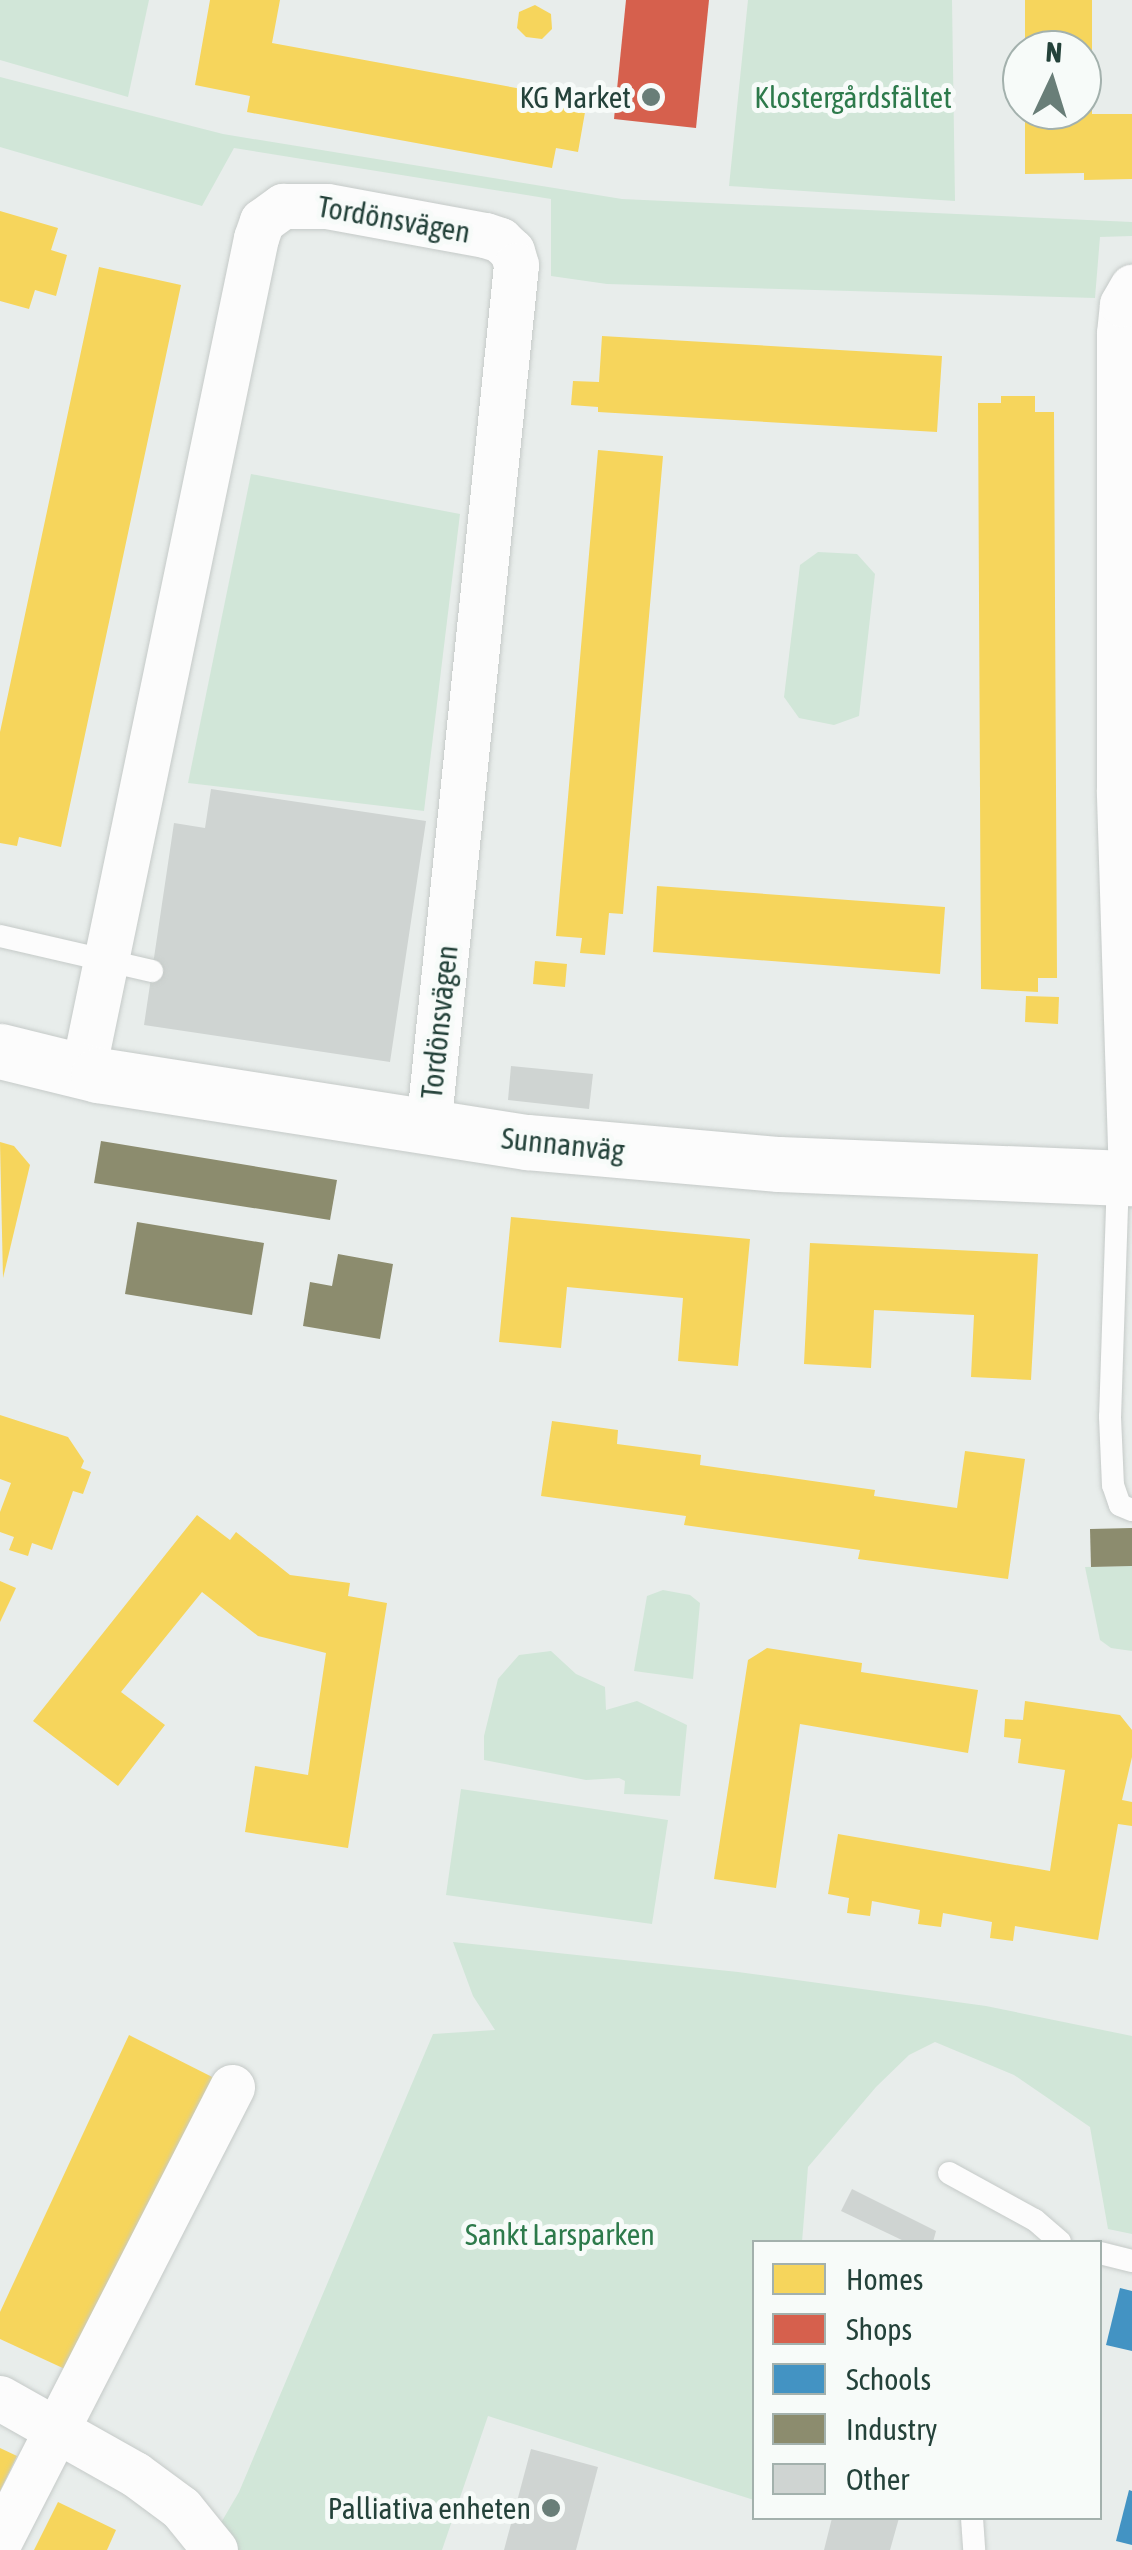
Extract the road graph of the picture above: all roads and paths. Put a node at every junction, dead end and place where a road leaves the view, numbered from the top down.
1 (1132, 288) edge
2 (0, 936) edge
3 (108, 963) junction
4 (152, 971) dead end
5 (0, 1052) edge
6 (82, 1071) junction
7 (428, 1128) junction
8 (1127, 1177) edge
9 (1124, 1295) edge
10 (1122, 1392) edge
11 (1132, 1510) edge
12 (232, 2087) dead end
13 (949, 2173) dead end
14 (1033, 2232) edge
15 (1102, 2254) edge
16 (1132, 2261) edge
17 (0, 2398) edge
18 (55, 2429) junction
19 (972, 2520) edge
20 (0, 2540) edge
21 (215, 2550) edge
22 (974, 2550) edge

1 - 8 street
2 - 3 lane
3 - 4 lane
3 - 6 street, Tordönsvägen
3 - 7 street, Tordönsvägen
5 - 6 street, Sunnanväg
6 - 7 street, Sunnanväg
7 - 8 street, Sunnanväg
8 - 9 lane
9 - 10 lane
10 - 11 lane
12 - 18 street
13 - 14 lane
15 - 16 lane
17 - 18 street
18 - 20 street
18 - 21 street
19 - 22 lane

